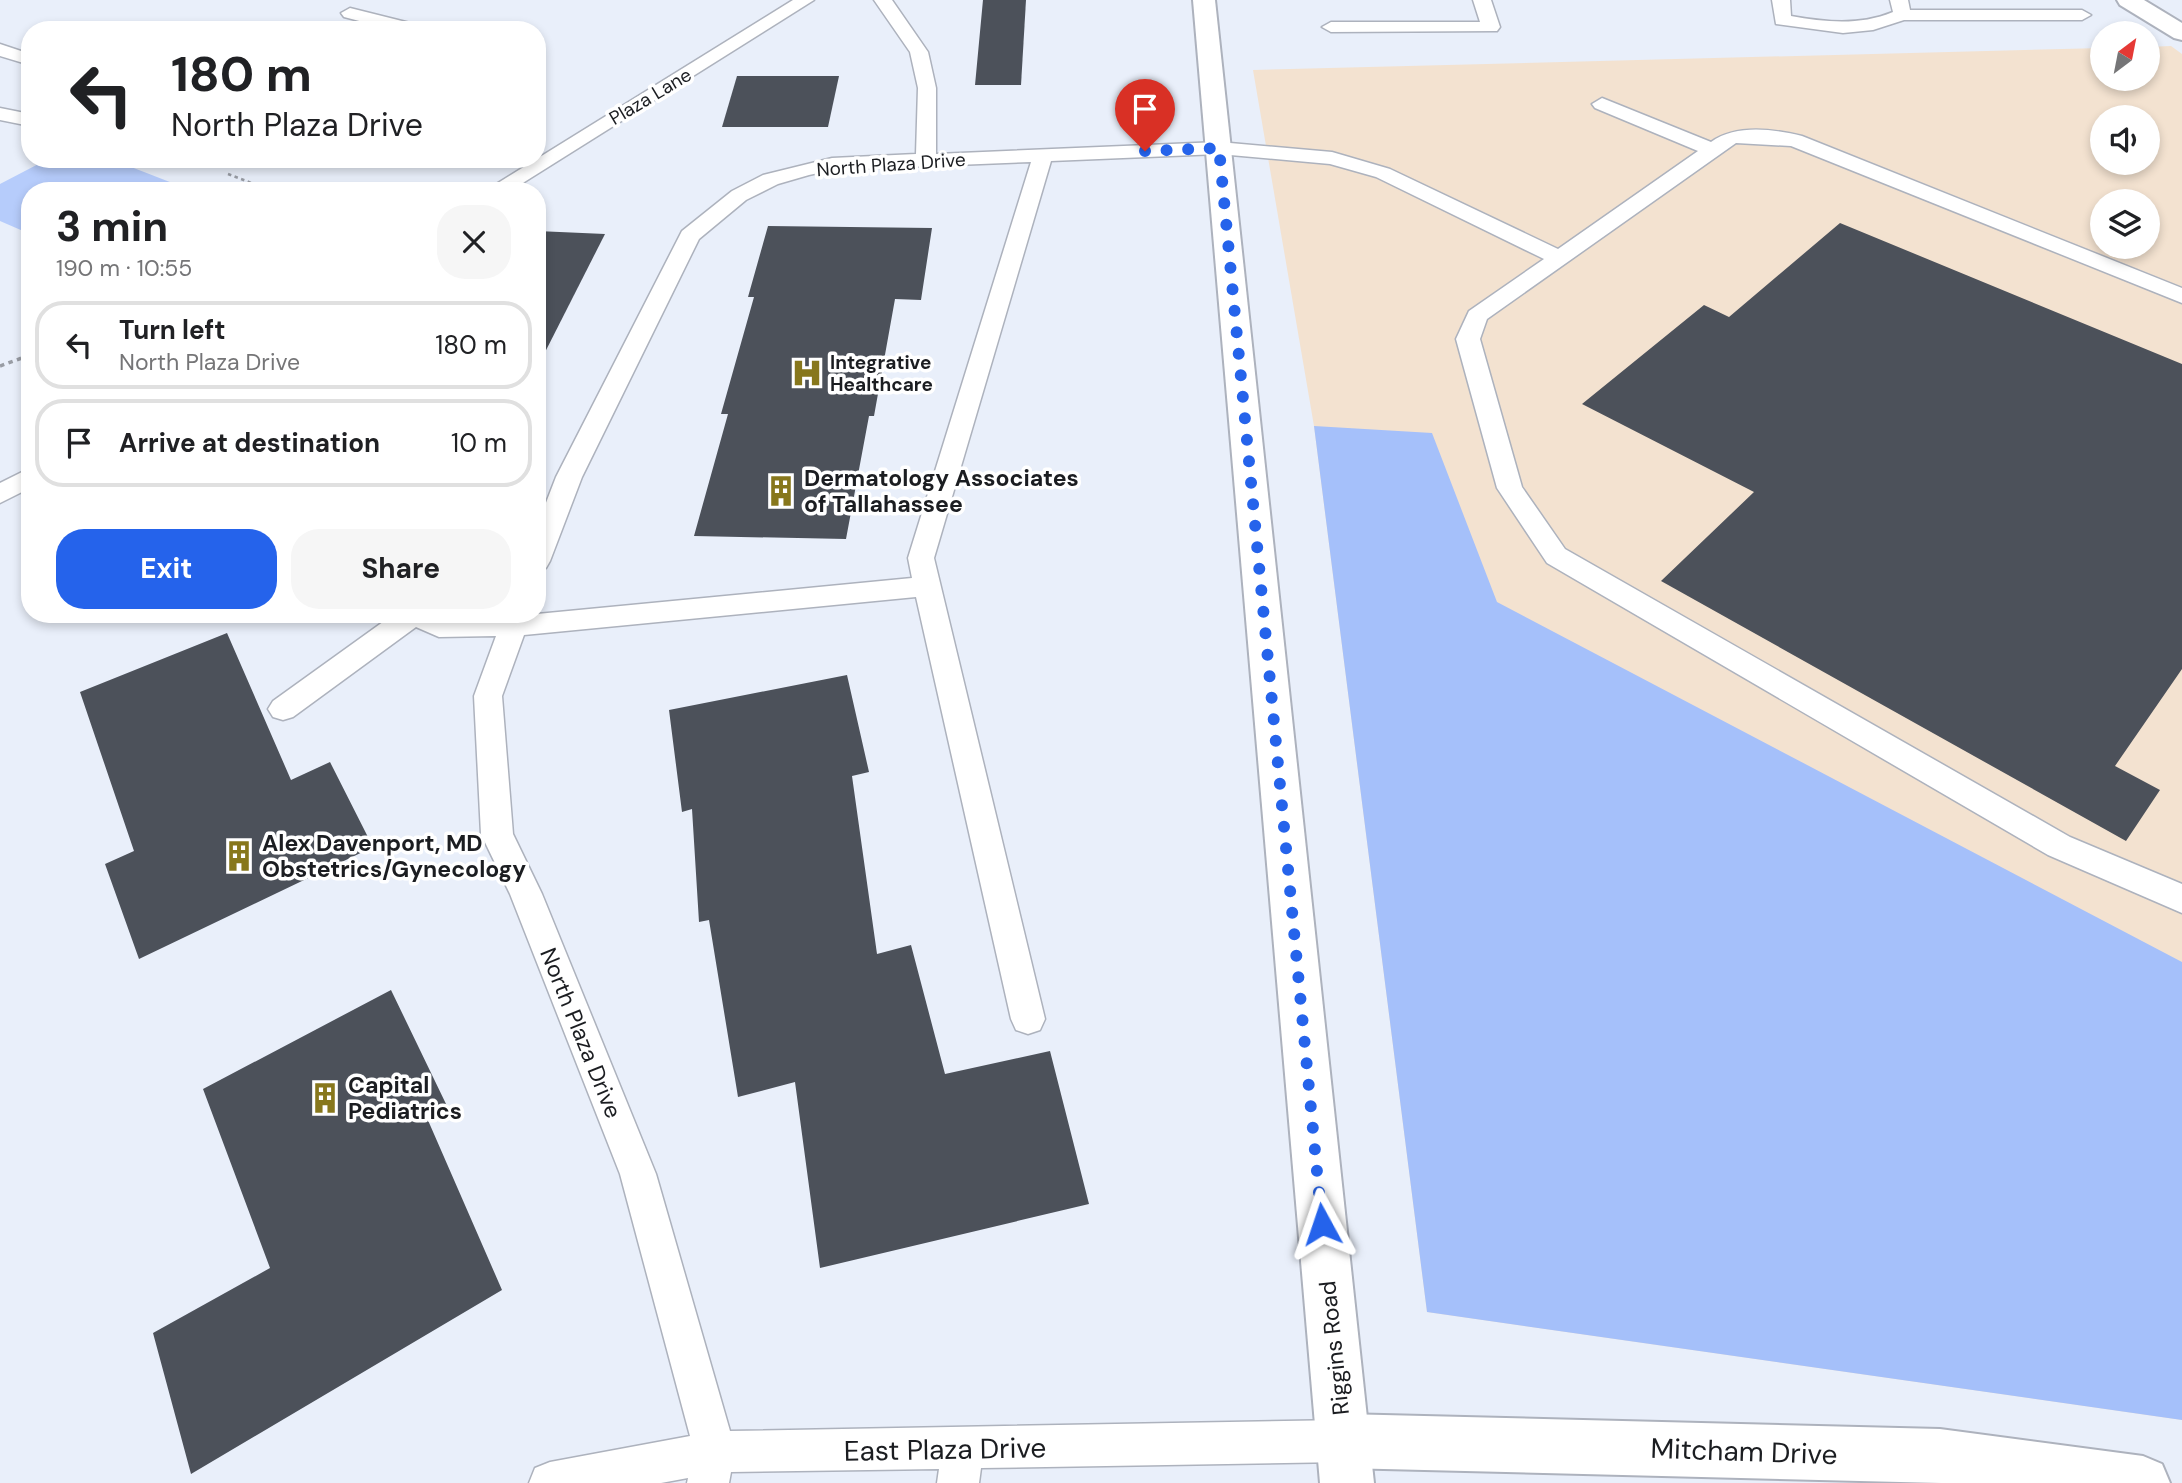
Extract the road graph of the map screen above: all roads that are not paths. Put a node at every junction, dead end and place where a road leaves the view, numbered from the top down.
1 (805, 0) edge
2 (883, 0) edge
3 (1204, 0) edge
4 (1482, 0) edge
5 (1781, 0) edge
6 (2128, 0) edge
7 (1901, 7) edge
8 (350, 13) dead end
9 (2082, 15) dead end
10 (364, 21) edge
11 (1331, 27) dead end
12 (2182, 33) edge
13 (0, 50) edge
14 (21, 57) edge
15 (1602, 104) dead end
16 (0, 114) edge
17 (21, 118) edge
18 (1219, 148) junction
19 (1713, 150) junction
20 (1043, 155) junction
21 (546, 160) edge
22 (926, 160) junction
23 (532, 168) edge
24 (510, 182) edge
25 (1559, 258) junction
26 (2182, 296) edge
27 (21, 481) edge
28 (0, 494) edge
29 (546, 537) edge
30 (928, 586) junction
31 (546, 617) edge
32 (402, 623) edge
33 (431, 623) edge
34 (482, 623) edge
35 (514, 623) edge
36 (283, 709) dead end
37 (2182, 899) edge
38 (1028, 1019) dead end
39 (1345, 1462) edge
40 (960, 1466) edge
41 (712, 1468) edge
42 (550, 1483) edge
43 (2143, 1483) edge

1 - 21 lane, Plaza Lane
2 - 22 lane
3 - 18 street, Riggins Road
4 - 11 lane
5 - 7 lane
6 - 12 street
7 - 9 lane
8 - 10 lane
13 - 14 lane
15 - 19 lane
16 - 17 lane
18 - 20 lane, North Plaza Drive
18 - 25 lane, North Plaza Drive
18 - 39 street, Riggins Road
19 - 25 lane
19 - 26 lane
20 - 22 lane, North Plaza Drive
20 - 30 lane
22 - 29 lane, North Plaza Drive
23 - 24 lane, Plaza Lane
25 - 37 lane
27 - 28 lane
30 - 31 lane
30 - 38 lane
32 - 36 lane
33 - 34 lane
35 - 41 lane, North Plaza Drive
39 - 40 lane, East Plaza Drive
39 - 43 street, Mitcham Drive
40 - 41 lane, East Plaza Drive
41 - 42 lane, East Plaza Drive

